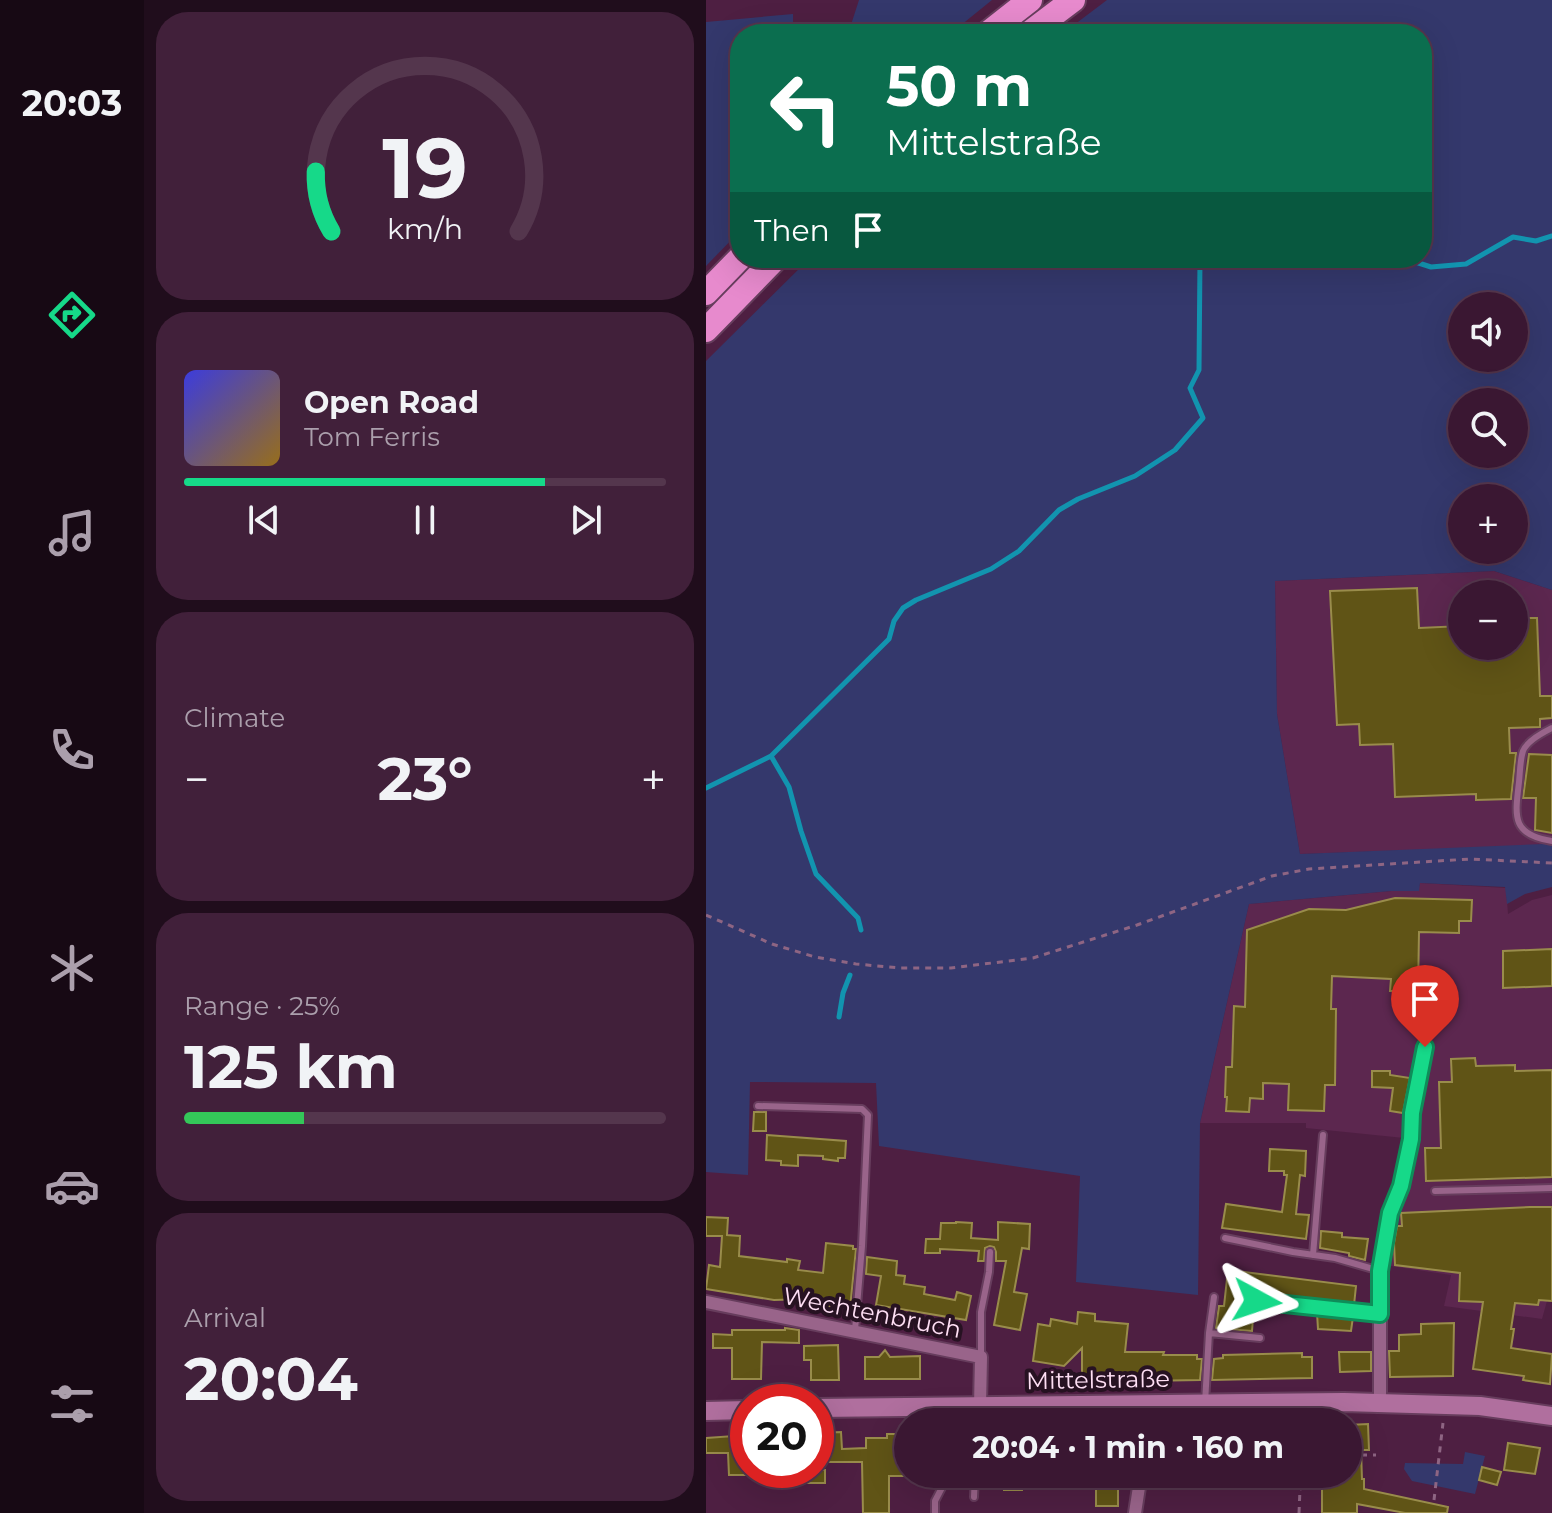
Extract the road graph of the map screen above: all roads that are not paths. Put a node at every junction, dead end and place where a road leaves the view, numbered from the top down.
1 (1030, 0) edge
2 (1073, 0) edge
3 (1000, 24) edge
4 (1041, 24) edge
5 (730, 268) edge
6 (766, 268) edge
7 (706, 293) edge
8 (706, 330) edge
9 (1552, 728) edge
10 (1552, 841) edge
11 (1425, 1047) dead end
12 (758, 1106) dead end
13 (1323, 1135) dead end
14 (1552, 1188) edge
15 (1435, 1191) dead end
16 (1225, 1238) dead end
17 (990, 1252) dead end
18 (1313, 1255) junction
19 (1380, 1271) junction
20 (1214, 1297) dead end
21 (1257, 1301) dead end
22 (706, 1302) edge
23 (1380, 1314) junction
24 (855, 1331) junction
25 (1209, 1333) junction
26 (1260, 1338) dead end
27 (981, 1357) junction
28 (1205, 1403) junction
29 (1380, 1403) junction
30 (980, 1406) junction
31 (972, 1408) edge
32 (986, 1408) edge
33 (1174, 1408) edge
34 (834, 1409) edge
35 (730, 1410) edge
36 (706, 1411) edge
37 (894, 1412) edge
38 (1552, 1416) edge
39 (942, 1488) edge
40 (974, 1488) edge
41 (1139, 1488) edge
42 (974, 1497) dead end
43 (935, 1513) edge
44 (1135, 1513) edge

1 - 3 highway
2 - 4 highway
5 - 7 highway
6 - 8 highway
9 - 10 lane
11 - 19 street
12 - 24 lane
13 - 18 lane
14 - 15 lane
16 - 18 lane
17 - 27 lane
18 - 19 lane
19 - 23 street
20 - 25 lane
21 - 23 lane
22 - 24 street, Wechtenbruch
23 - 29 street
24 - 27 street, Wechtenbruch
25 - 26 lane
25 - 28 lane
27 - 30 street, Wechtenbruch
28 - 29 main road, Mittelstraße
28 - 33 main road, Mittelstraße
29 - 38 main road, Mittelstraße
30 - 31 main road, Mittelstraße
30 - 32 main road, Mittelstraße
34 - 37 main road, Mittelstraße
35 - 36 main road
39 - 43 lane
40 - 42 lane
41 - 44 street

